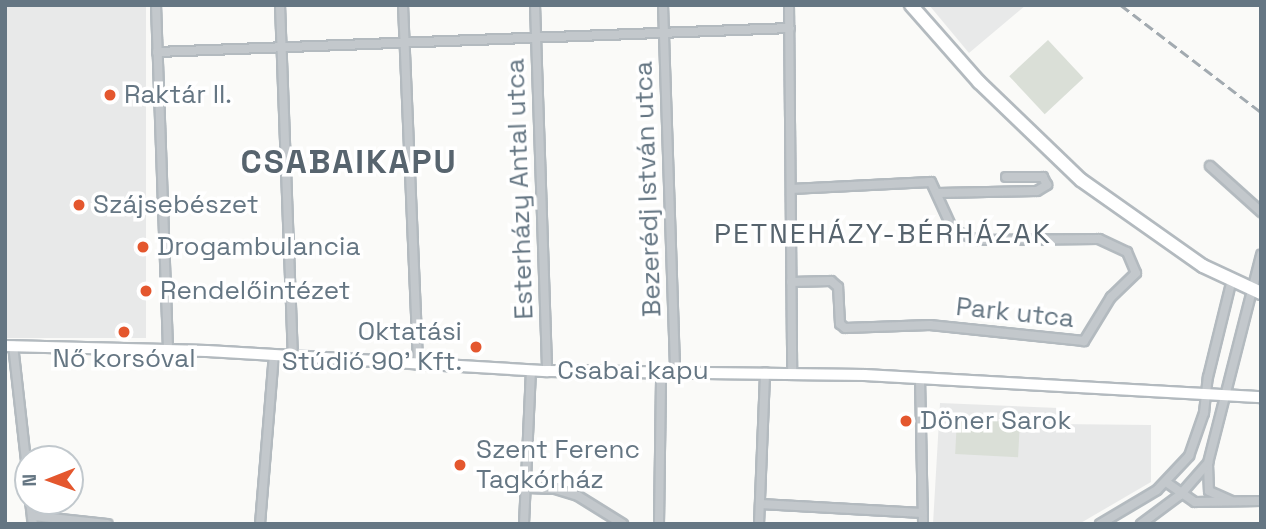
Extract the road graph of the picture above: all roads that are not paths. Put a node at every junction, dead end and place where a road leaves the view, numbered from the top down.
1 (156, 5) edge
2 (280, 5) edge
3 (403, 5) edge
4 (534, 5) edge
5 (663, 5) edge
6 (789, 5) edge
7 (911, 5) edge
8 (790, 28) junction
9 (664, 35) junction
10 (536, 40) junction
11 (405, 42) junction
12 (282, 48) junction
13 (157, 52) junction
14 (1210, 166) dead end
15 (1006, 177) dead end
16 (791, 189) junction
17 (938, 193) junction
18 (1261, 212) edge
19 (1261, 255) edge
20 (1232, 279) junction
21 (791, 282) junction
22 (1255, 290) edge
23 (9, 345) edge
24 (168, 350) junction
25 (274, 355) junction
26 (293, 356) junction
27 (418, 365) junction
28 (531, 370) junction
29 (547, 371) junction
30 (675, 371) junction
31 (662, 372) junction
32 (765, 372) junction
33 (792, 373) junction
34 (920, 379) junction
35 (1206, 394) junction
36 (1225, 395) junction
37 (1261, 397) edge
38 (23, 445) edge
39 (1208, 463) junction
40 (1166, 482) junction
41 (528, 488) junction
42 (1180, 495) junction
43 (1261, 501) edge
44 (1234, 502) junction
45 (760, 504) junction
46 (923, 513) junction
47 (32, 520) edge
48 (108, 524) edge
49 (260, 524) edge
50 (524, 524) edge
51 (623, 524) edge
52 (659, 524) edge
53 (759, 524) edge
54 (923, 524) edge
55 (1100, 524) edge
56 (1141, 524) edge

1 - 13 street
2 - 12 street
3 - 11 street
4 - 10 street, Esterházy Antal utca
5 - 9 street, Bezerédj István utca
6 - 8 street
7 - 20 main road
8 - 9 street
8 - 16 street
9 - 10 street
9 - 30 street, Bezerédj István utca
10 - 11 street
10 - 29 street, Esterházy Antal utca
11 - 12 street
11 - 27 street
12 - 13 street
12 - 26 street
13 - 24 street
14 - 18 street
15 - 17 street
16 - 17 street
16 - 21 street
17 - 21 street, Park utca
19 - 22 street
20 - 22 main road
20 - 35 street
21 - 33 street
22 - 36 street
23 - 24 street, Csabai kapu
23 - 38 street
24 - 25 street, Csabai kapu
25 - 26 street, Csabai kapu
25 - 49 street
26 - 27 street, Csabai kapu
27 - 28 street, Csabai kapu
28 - 29 street, Csabai kapu
28 - 41 street
29 - 31 street, Csabai kapu
30 - 31 street, Csabai kapu
30 - 32 street, Csabai kapu
31 - 52 street
32 - 33 street, Csabai kapu
32 - 45 street
33 - 34 street, Csabai kapu
34 - 35 street, Csabai kapu
34 - 46 street
35 - 36 street, Csabai kapu
35 - 40 street
36 - 37 street, Csabai kapu
36 - 39 street
39 - 42 street
39 - 44 street
40 - 42 street
40 - 55 street
41 - 50 street
41 - 51 street
42 - 44 street
42 - 56 street
43 - 44 street
45 - 46 street
45 - 53 street
46 - 54 street
47 - 48 street

